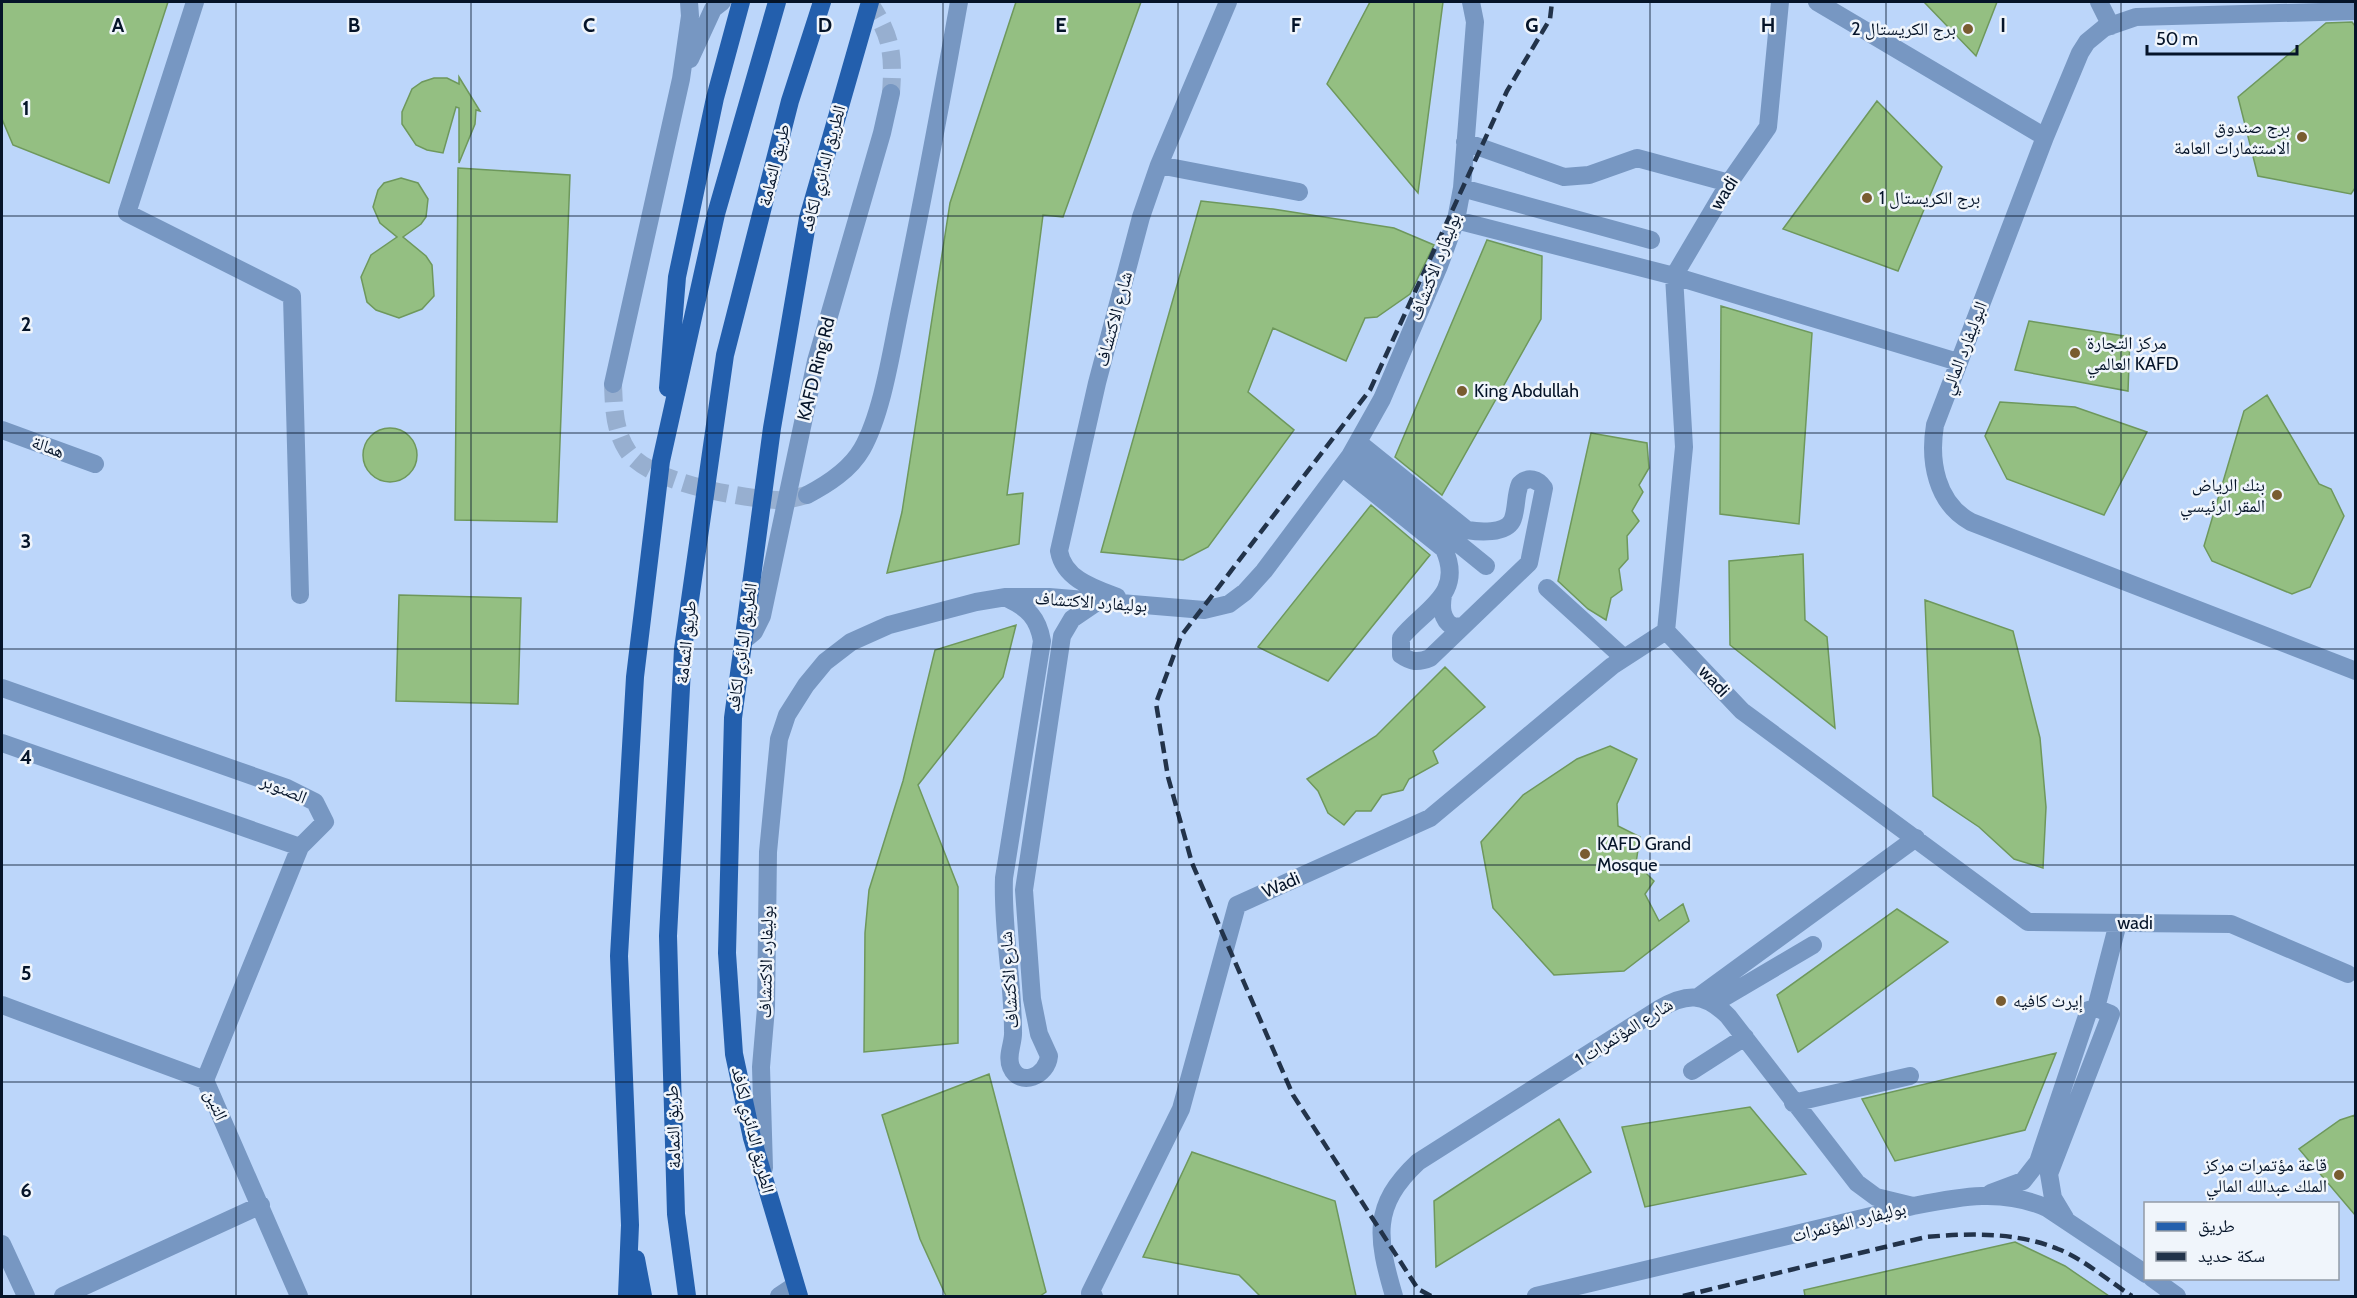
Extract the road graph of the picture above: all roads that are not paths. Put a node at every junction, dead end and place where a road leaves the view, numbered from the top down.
1 (195, 2) edge
2 (689, 2) edge
3 (722, 2) edge
4 (741, 2) edge
5 (777, 2) edge
6 (822, 2) edge
7 (870, 2) edge
8 (959, 2) edge
9 (1228, 2) edge
10 (1471, 2) edge
11 (1780, 2) edge
12 (1817, 2) edge
13 (2099, 2) edge
14 (2355, 11) edge
15 (2110, 26) junction
16 (681, 79) junction
17 (891, 93) tunnel mouth
18 (2045, 137) junction
19 (1465, 142) junction
20 (1159, 165) junction
21 (1728, 183) junction
22 (1462, 188) junction
23 (1299, 192) dead end
24 (1456, 220) junction
25 (1651, 240) dead end
26 (1674, 276) junction
27 (1958, 362) junction
28 (613, 384) tunnel mouth
29 (2, 430) edge
30 (1350, 455) junction
31 (661, 461) junction
32 (95, 464) dead end
33 (807, 495) tunnel mouth
34 (1512, 521) junction
35 (1535, 536) junction
36 (1486, 566) dead end
37 (1547, 588) dead end
38 (1443, 595) junction
39 (300, 596) dead end
40 (1006, 597) junction
41 (1097, 602) junction
42 (1136, 604) junction
43 (1463, 626) junction
44 (1666, 631) junction
45 (743, 641) junction
46 (1624, 658) junction
47 (2355, 670) edge
48 (2, 688) edge
49 (2, 742) edge
50 (1916, 838) junction
51 (300, 847) junction
52 (2118, 923) junction
53 (1813, 945) dead end
54 (2348, 974) dead end
55 (1706, 1000) junction
56 (2, 1005) edge
57 (2096, 1008) junction
58 (1744, 1037) junction
59 (1692, 1071) dead end
60 (1910, 1076) dead end
61 (205, 1080) junction
62 (1794, 1103) junction
63 (764, 1179) junction
64 (1986, 1195) junction
65 (261, 1205) junction
66 (1912, 1206) junction
67 (2070, 1224) junction
68 (630, 1225) junction
69 (2, 1244) edge
70 (2144, 1273) edge
71 (2161, 1287) edge
72 (791, 1293) edge
73 (1092, 1295) edge
74 (26, 1296) edge
75 (63, 1296) edge
76 (298, 1296) edge
77 (627, 1296) edge
78 (643, 1296) edge
79 (687, 1296) edge
80 (1394, 1296) edge
81 (1536, 1296) edge
82 (2176, 1296) edge

1 - 39 street
2 - 16 street
3 - 16 street
4 - 31 main road
5 - 31 main road
6 - 79 main road, طريق الثمامة
7 - 45 main road, الطريق الدائري لكافد
8 - 33 street
9 - 20 street, شارع الاكتشاف
10 - 19 street, بوليفارد الاكتشاف
11 - 21 street, wadi
12 - 18 street
13 - 15 street
14 - 15 street, البوليفارد المالي
15 - 18 street, البوليفارد المالي
16 - 28 street
17 - 45 street, KAFD Ring Rd
18 - 27 street, البوليفارد المالي
19 - 21 street
19 - 22 street, بوليفارد الاكتشاف
20 - 23 street
20 - 42 street, شارع الاكتشاف
21 - 26 street, wadi
22 - 24 street, بوليفارد الاكتشاف
22 - 25 street
24 - 26 street
24 - 30 street, بوليفارد الاكتشاف
26 - 27 street
26 - 44 street
27 - 47 street, البوليفارد المالي
29 - 32 street, همالة
30 - 34 street
30 - 36 street
30 - 38 street
30 - 42 street, بوليفارد الاكتشاف
31 - 68 main road
34 - 35 street
34 - 35 street
35 - 43 street
37 - 46 street
38 - 43 street
38 - 43 street
40 - 41 street, بوليفارد الاكتشاف
40 - 41 street, شارع الاكتشاف
40 - 63 street, بوليفارد الاكتشاف
41 - 42 street, بوليفارد الاكتشاف
44 - 46 street, Wadi
44 - 50 street, wadi
45 - 63 main road, الطريق الدائري لكافد
46 - 73 street, Wadi
48 - 51 street, الصنوبر
49 - 51 street
50 - 52 street, wadi
50 - 55 street
51 - 61 street
52 - 54 street, wadi
52 - 57 street
53 - 55 street
55 - 58 street
55 - 80 street, شارع المؤتمرات 1
56 - 61 street, التين
57 - 64 street
57 - 67 street
58 - 59 street
58 - 62 street
60 - 62 street
61 - 65 street, التين
62 - 66 street
63 - 72 main road, الطريق الدائري لكافد
64 - 66 street, بوليفارد المؤتمرات
64 - 67 street, بوليفارد المؤتمرات
65 - 75 street
65 - 76 street, التين
66 - 81 street, بوليفارد المؤتمرات
67 - 70 street, بوليفارد المؤتمرات
68 - 77 main road
68 - 78 main road
69 - 74 street
71 - 82 street

